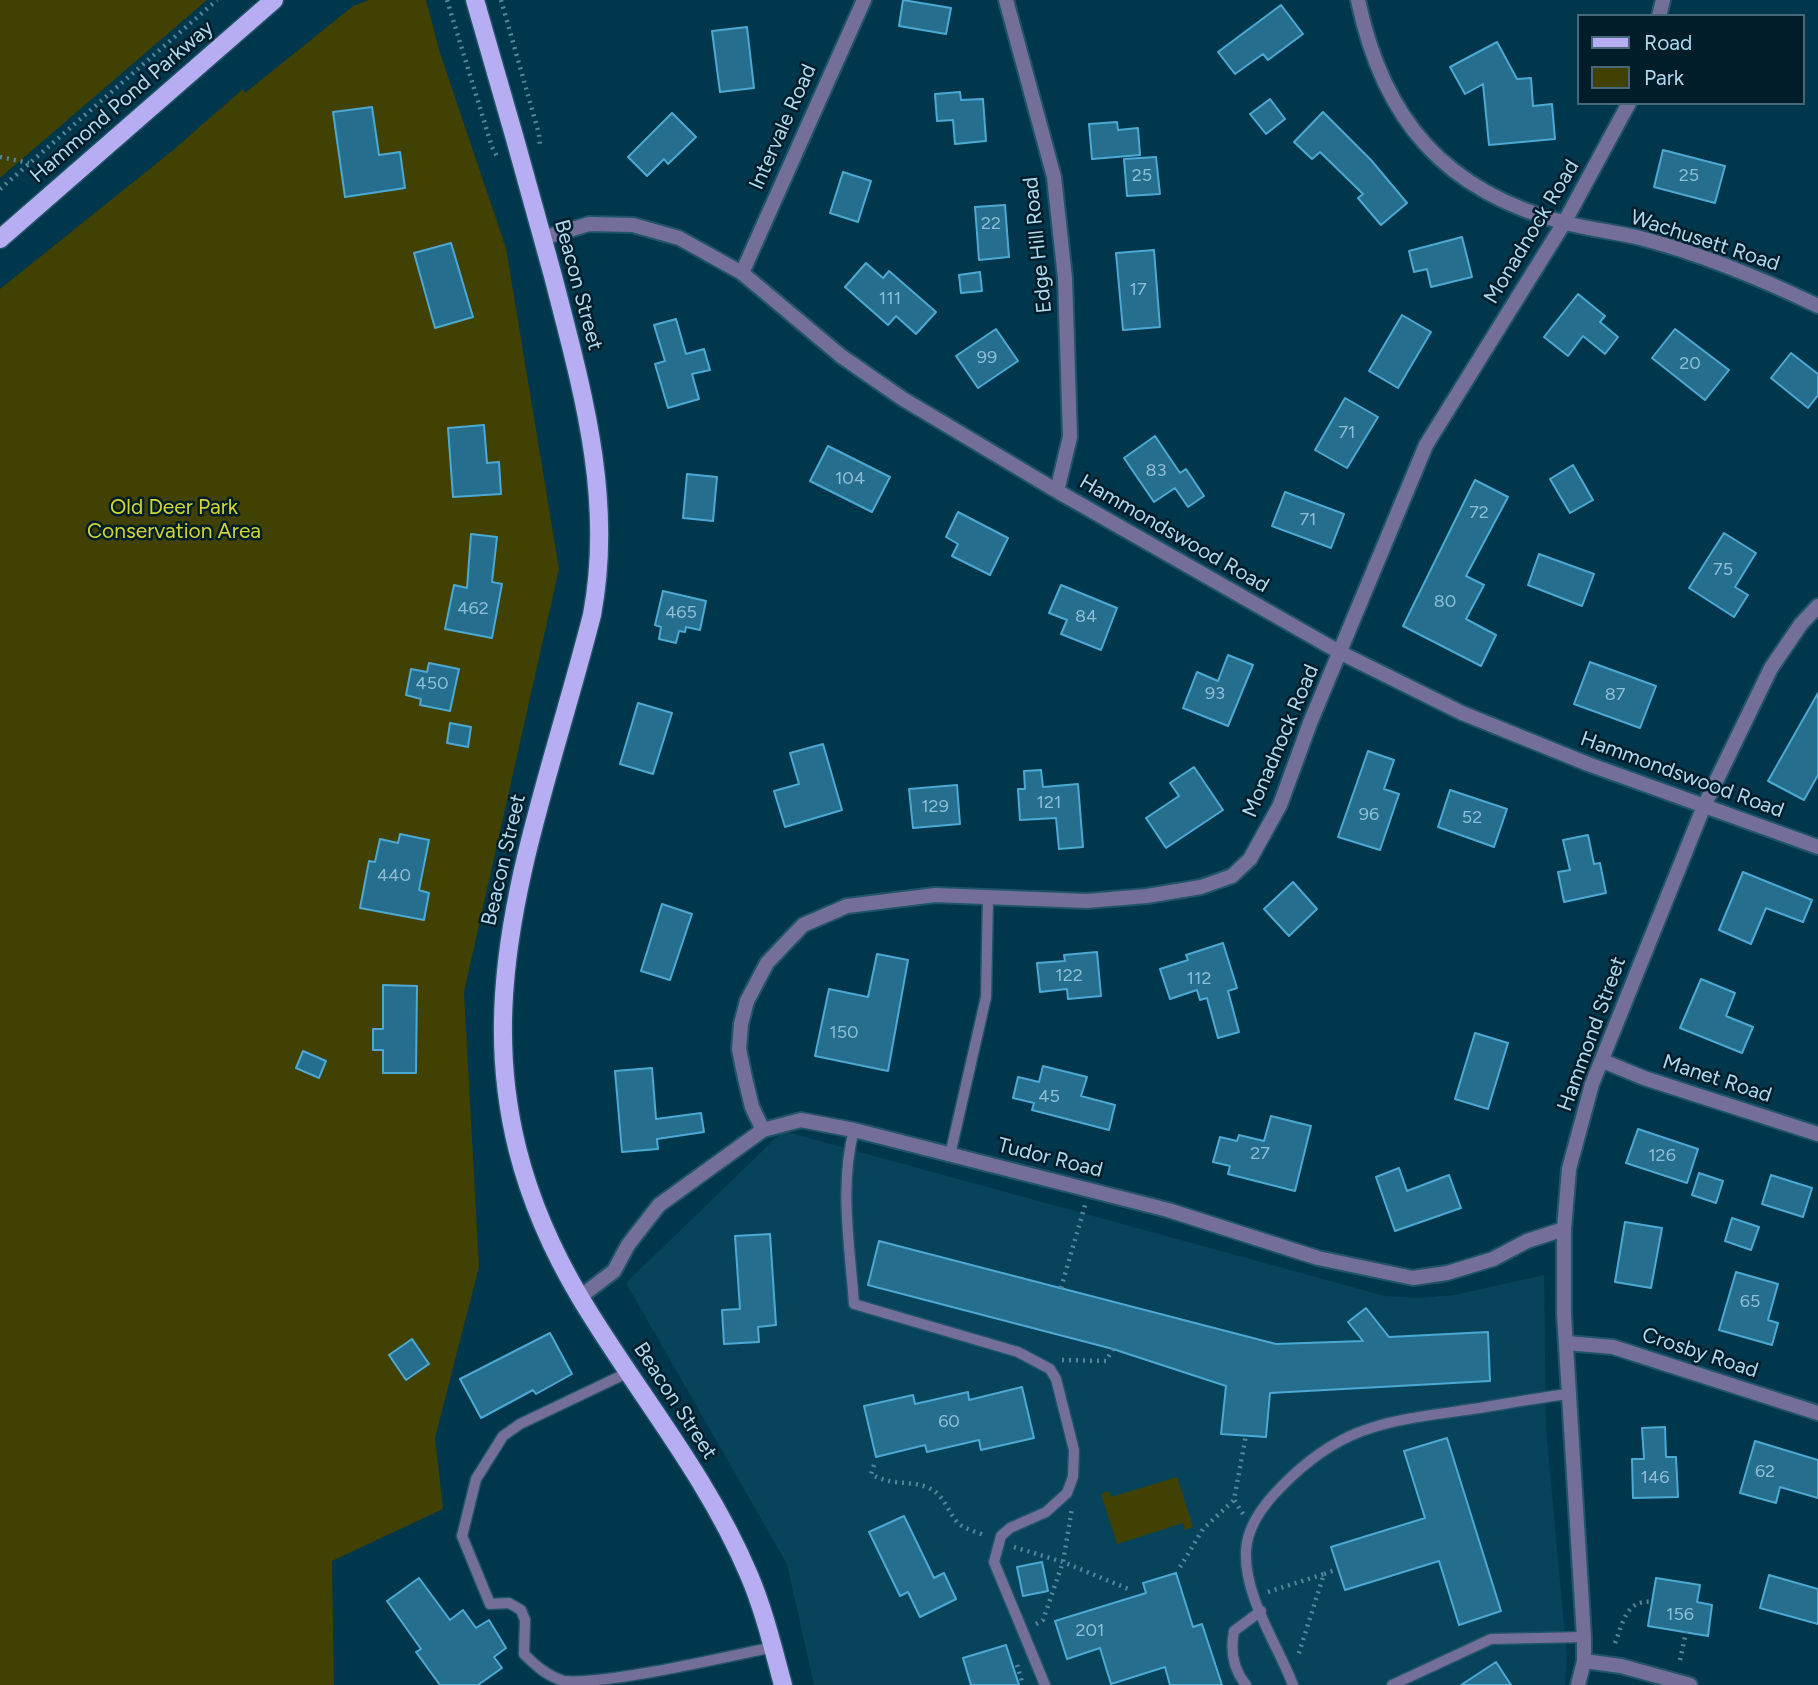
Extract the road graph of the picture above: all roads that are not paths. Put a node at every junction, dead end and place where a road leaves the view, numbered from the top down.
1 (274, 0) edge
2 (475, 0) edge
3 (864, 0) edge
4 (1006, 0) edge
5 (1358, 0) edge
6 (1628, 105) edge
7 (1564, 222) junction
8 (542, 238) junction
9 (0, 239) edge
10 (742, 273) junction
11 (1818, 306) edge
12 (1057, 491) junction
13 (1818, 606) edge
14 (1341, 653) junction
15 (1704, 806) junction
16 (1818, 847) edge
17 (988, 897) junction
18 (1604, 1061) junction
19 (763, 1130) junction
20 (854, 1130) junction
21 (1818, 1134) edge
22 (950, 1155) junction
23 (1564, 1229) junction
24 (580, 1297) junction
25 (1567, 1343) junction
26 (629, 1371) junction
27 (1567, 1394) junction
28 (1818, 1413) edge
29 (1261, 1611) junction
30 (1584, 1637) junction
31 (773, 1647) junction
32 (1584, 1661) junction
33 (783, 1685) edge
34 (1045, 1685) edge
35 (1246, 1685) edge
36 (1293, 1685) edge
37 (1392, 1685) edge
38 (1578, 1685) edge
39 (1690, 1685) edge

1 - 9 main road, Hammond Pond Parkway
2 - 8 main road, Beacon Street
3 - 10 street, Intervale Road
4 - 12 street, Edge Hill Road
5 - 7 street, Wachusett Road
6 - 7 street, Monadnock Road
7 - 11 street, Wachusett Road
7 - 14 street, Monadnock Road
8 - 10 street, Hammondswood Road
8 - 24 main road, Beacon Street
10 - 12 street, Hammondswood Road
12 - 14 street, Hammondswood Road
13 - 15 street, Hammond Street
14 - 15 street, Hammondswood Road
14 - 17 street, Monadnock Road
15 - 16 street, Hammondswood Road
15 - 18 street, Hammond Street
17 - 19 street, Monadnock Road
17 - 22 lane
18 - 21 street, Manet Road
18 - 23 street, Hammond Street
19 - 20 street, Tudor Road
19 - 24 street, Tudor Road
20 - 22 street, Tudor Road
20 - 34 lane
22 - 23 street, Tudor Road
23 - 25 street, Hammond Street
24 - 26 main road, Beacon Street
25 - 27 street, Hammond Street
25 - 28 street, Crosby Road
26 - 31 main road, Beacon Street
26 - 31 lane
27 - 29 lane
27 - 30 street, Hammond Street
29 - 35 lane
29 - 36 lane
30 - 32 street, Hammond Street
30 - 37 lane
31 - 33 main road, Beacon Street
32 - 38 street, Hammond Street
32 - 39 street

